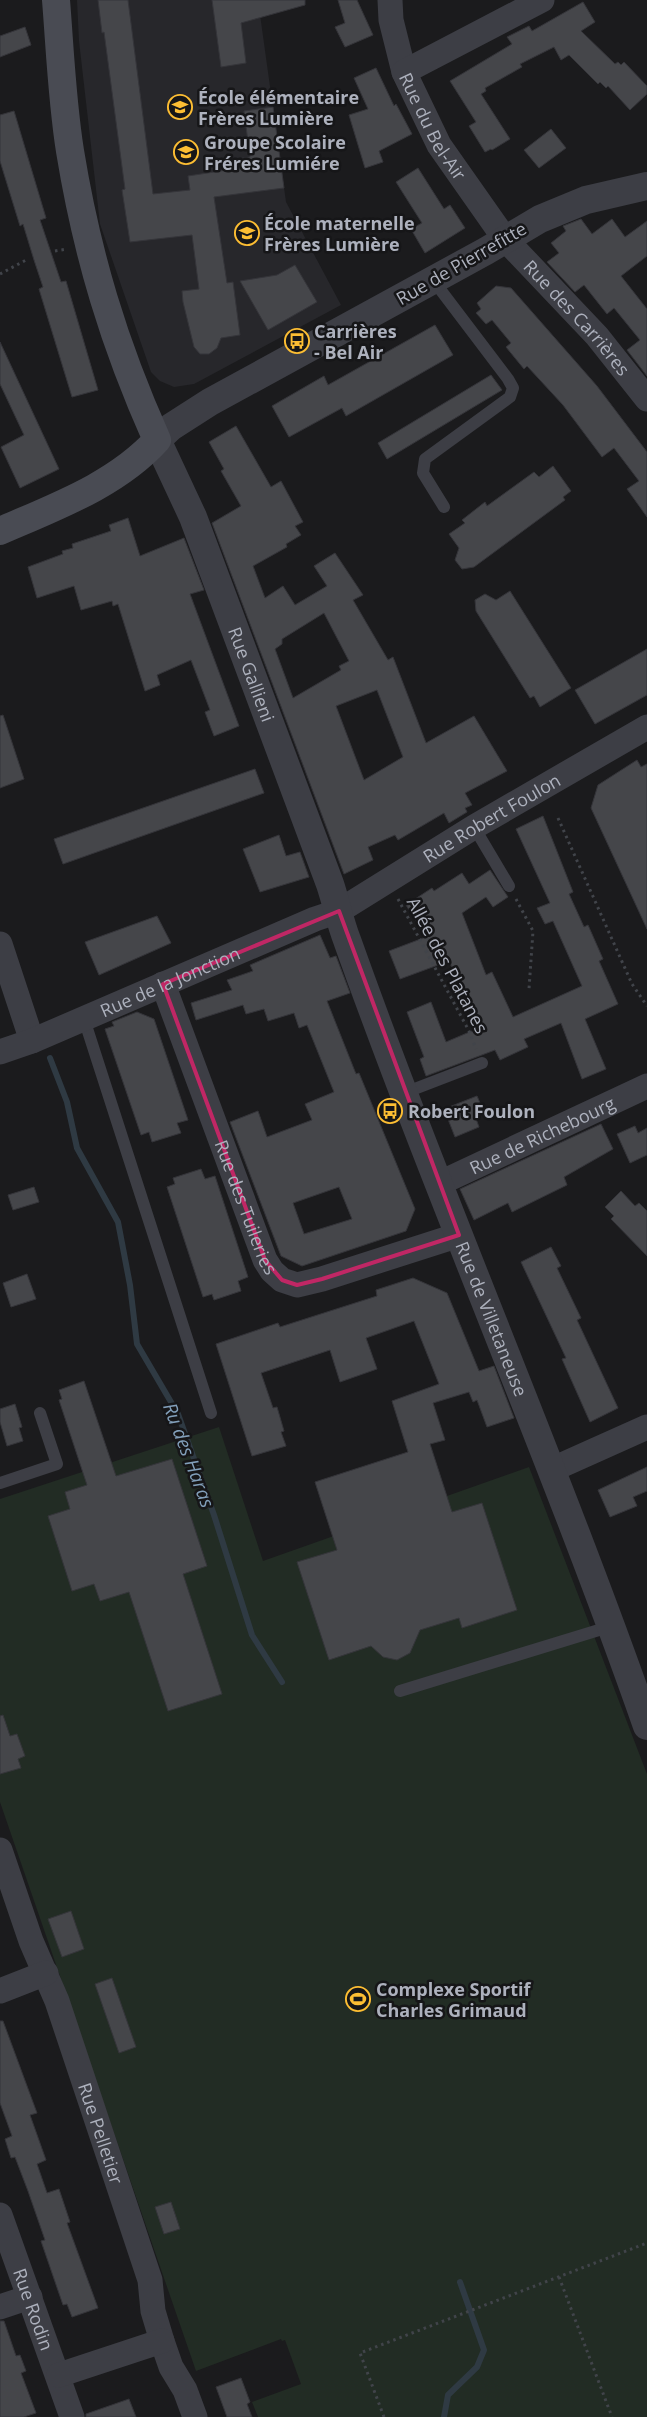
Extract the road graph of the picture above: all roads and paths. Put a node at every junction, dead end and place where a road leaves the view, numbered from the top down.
1 (56, 0) edge
2 (390, 0) edge
3 (542, 0) edge
4 (404, 72) junction
5 (647, 186) edge
6 (505, 240) junction
7 (28, 259) dead end
8 (0, 272) edge
9 (433, 280) junction
10 (647, 399) edge
11 (157, 440) junction
12 (444, 507) dead end
13 (0, 531) edge
14 (647, 727) edge
15 (558, 818) dead end
16 (474, 827) junction
17 (388, 880) junction
18 (509, 886) joint
19 (339, 911) junction
20 (0, 944) edge
21 (163, 984) junction
22 (529, 989) dead end
23 (647, 1006) edge
24 (84, 1019) junction
25 (32, 1041) junction
26 (0, 1052) edge
27 (482, 1064) joint
28 (647, 1086) edge
29 (404, 1093) junction
30 (438, 1184) junction
31 (459, 1235) junction
32 (40, 1413) dead end
33 (211, 1413) dead end
34 (647, 1427) edge
35 (551, 1470) junction
36 (0, 1483) edge
37 (612, 1626) junction
38 (400, 1691) dead end
39 (647, 1726) edge
40 (0, 1850) edge
41 (46, 1973) junction
42 (0, 1991) edge
43 (0, 2215) edge
44 (647, 2243) edge
45 (559, 2277) junction
46 (30, 2297) junction
47 (0, 2307) edge
48 (162, 2341) junction
49 (59, 2375) junction
50 (72, 2417) edge
51 (195, 2417) edge
52 (384, 2417) edge
53 (612, 2417) edge

1 - 11 main road
2 - 4 street, Rue du Bel-Air
3 - 4 street
4 - 6 street, Rue du Bel-Air
5 - 6 street, Rue de Pierrefitte
6 - 9 street, Rue de Pierrefitte
6 - 10 street, Rue des Carrières
7 - 8 path
9 - 11 street, Rue de Pierrefitte
9 - 12 lane
11 - 13 main road
11 - 19 street, Rue Gallieni
14 - 16 street, Rue Robert Foulon
15 - 23 path
16 - 17 street, Rue Robert Foulon
16 - 18 lane
17 - 19 street, Rue Robert Foulon
17 - 27 path, Allée des Platanes
18 - 22 path
19 - 21 street, Rue de la Jonction
19 - 29 street, Rue de Villetaneuse
20 - 25 street
21 - 24 street, Rue de la Jonction
21 - 31 street, Rue des Tuileries
24 - 25 street, Rue de la Jonction
24 - 33 lane
25 - 26 street, Rue de la Jonction
27 - 29 lane
28 - 30 street, Rue de Richebourg
29 - 30 street, Rue de Villetaneuse
30 - 31 street, Rue de Villetaneuse
31 - 35 street, Rue de Villetaneuse
32 - 36 lane
34 - 35 street
35 - 37 street, Rue de Villetaneuse
37 - 38 lane
37 - 39 street, Rue de Villetaneuse
40 - 41 street, Rue Pelletier
41 - 42 street
41 - 48 street, Rue Pelletier
43 - 46 street, Rue Rodin
44 - 45 path
45 - 52 path
45 - 53 path
46 - 47 street
46 - 49 street, Rue Rodin
48 - 49 street
48 - 51 street, Rue Pelletier
49 - 50 street, Rue Rodin

